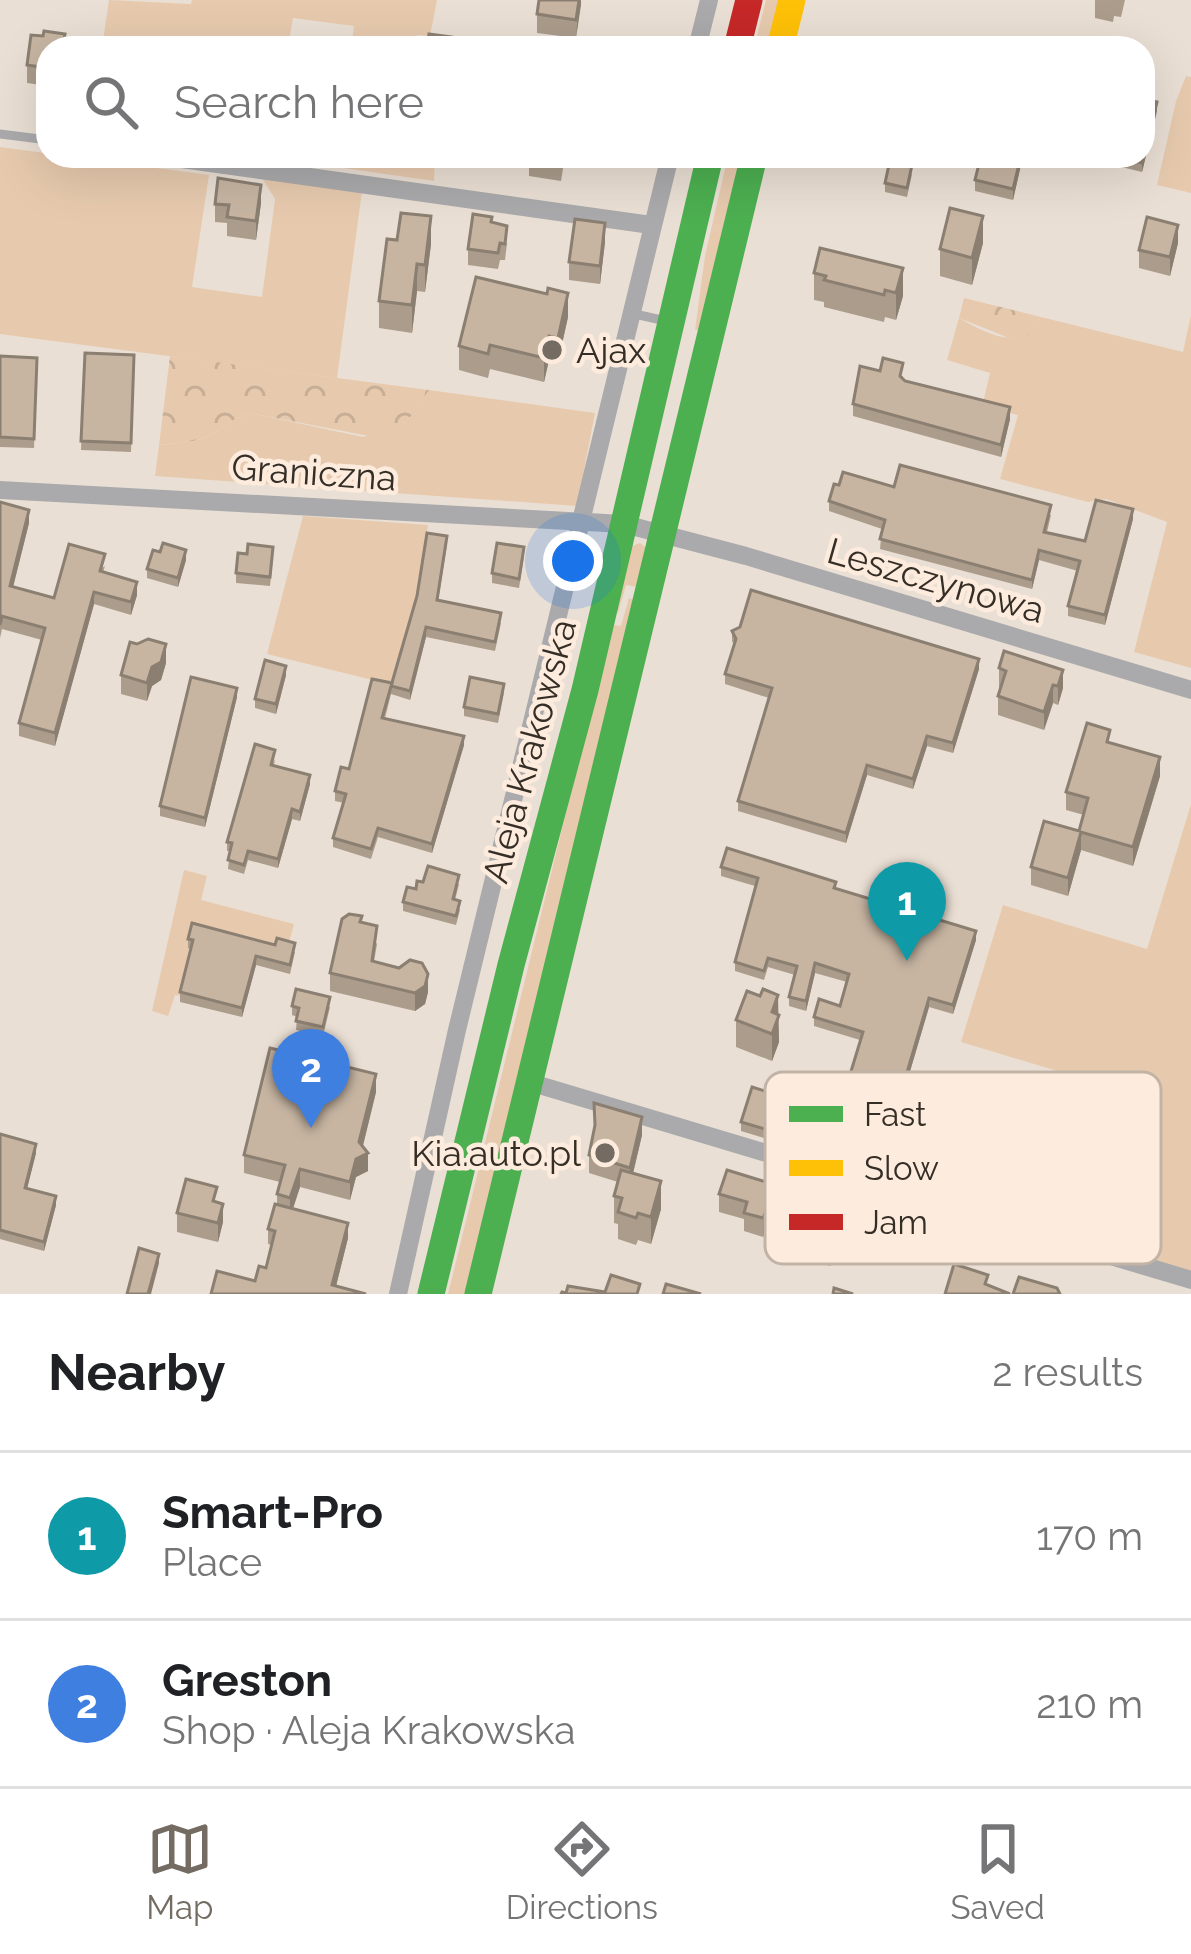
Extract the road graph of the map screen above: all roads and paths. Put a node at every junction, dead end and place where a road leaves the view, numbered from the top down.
1 (709, 0) edge
2 (792, 0) edge
3 (746, 1) edge
4 (700, 36) edge
5 (739, 36) edge
6 (783, 36) edge
7 (0, 134) edge
8 (36, 138) edge
9 (245, 168) edge
10 (667, 168) edge
11 (707, 168) edge
12 (751, 168) edge
13 (651, 225) junction
14 (631, 313) junction
15 (671, 322) junction
16 (0, 490) edge
17 (582, 522) junction
18 (624, 524) junction
19 (663, 533) junction
20 (1191, 690) edge
21 (476, 958) junction
22 (511, 964) junction
23 (458, 1030) junction
24 (492, 1039) junction
25 (529, 1082) junction
26 (765, 1153) edge
27 (1138, 1264) edge
28 (1191, 1280) edge
29 (400, 1287) edge
30 (432, 1290) edge
31 (478, 1294) edge

1 - 4 street
2 - 6 main road
3 - 5 main road
7 - 8 lane
9 - 13 street
10 - 13 street
11 - 15 main road, Aleja Krakowska
12 - 19 main road
13 - 14 street
14 - 15 lane
14 - 17 street
15 - 18 main road, Aleja Krakowska
16 - 17 street, Graniczna
17 - 18 street, Graniczna
17 - 21 street
18 - 19 street, Leszczynowa
18 - 22 main road, Aleja Krakowska
19 - 20 street, Leszczynowa
19 - 25 main road
21 - 22 lane
21 - 23 street
22 - 24 main road, Aleja Krakowska
23 - 24 lane
23 - 29 street
24 - 30 main road, Aleja Krakowska
25 - 26 street
25 - 31 main road
27 - 28 street
29 - 30 lane

